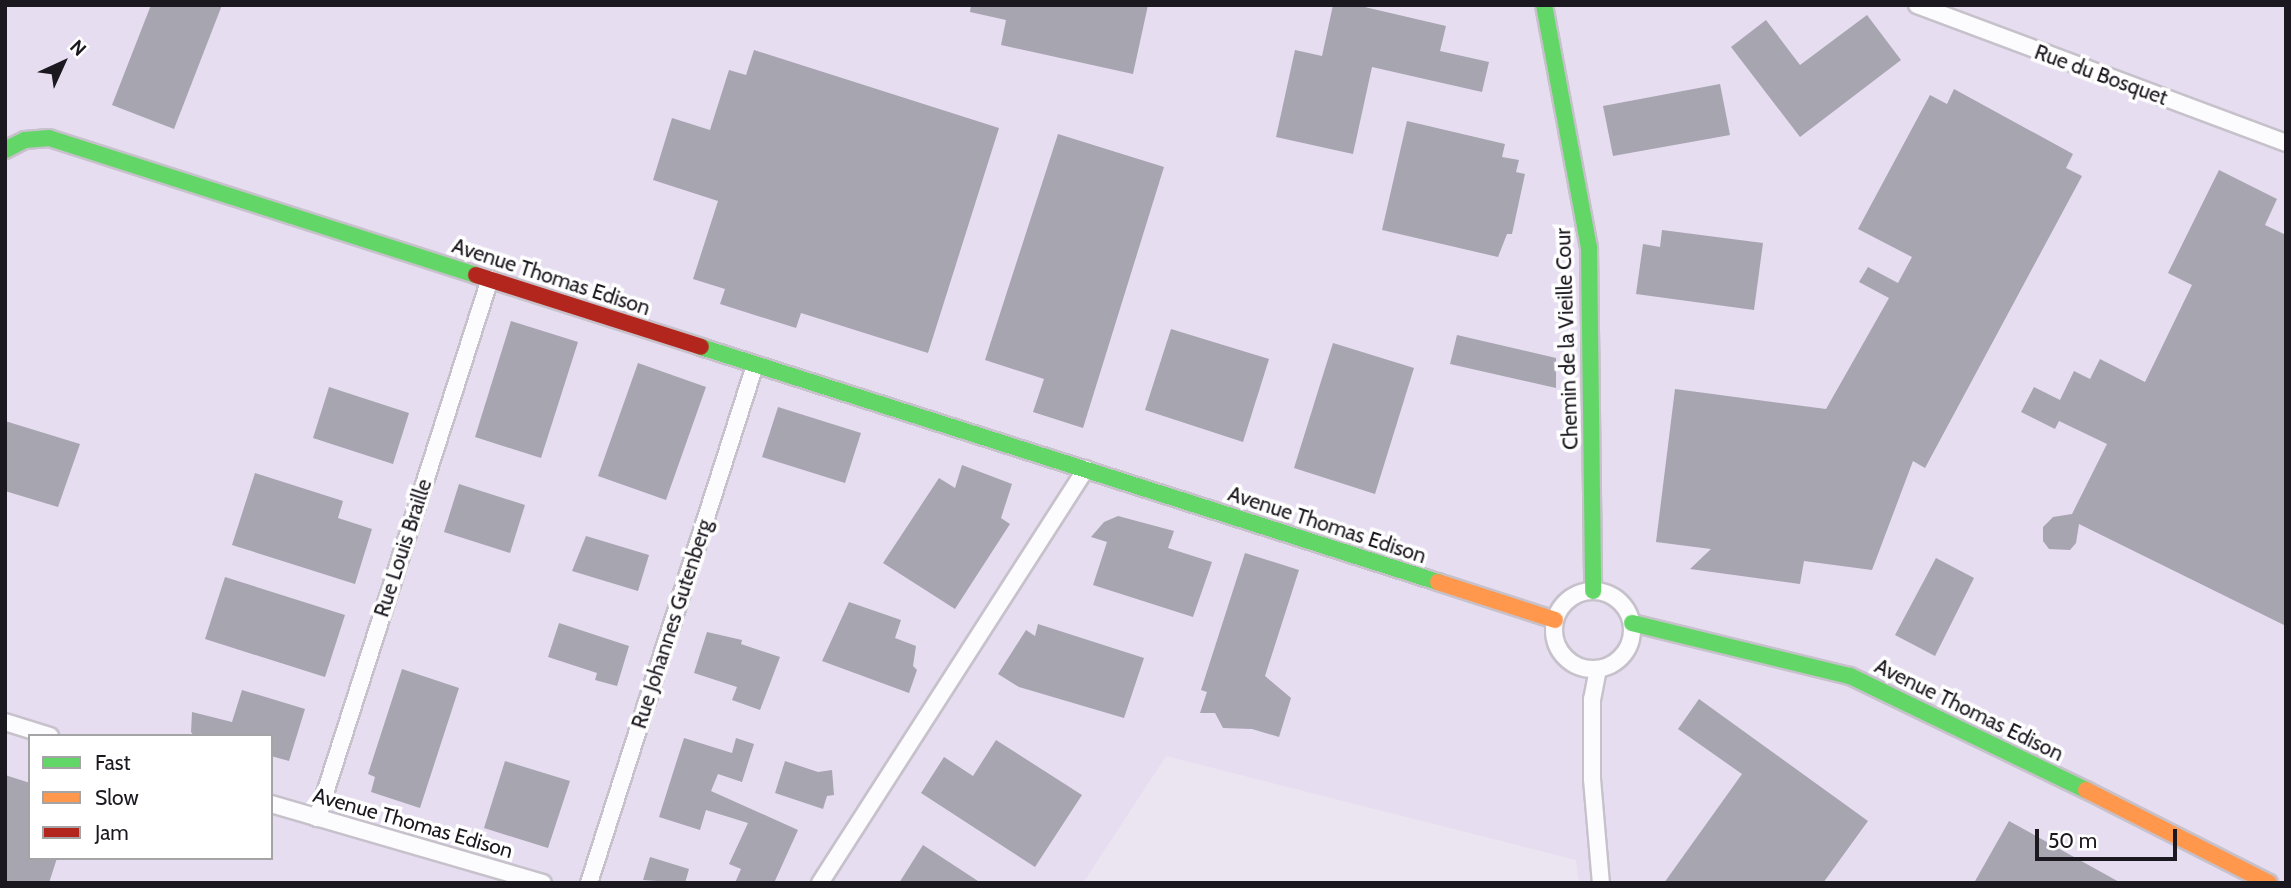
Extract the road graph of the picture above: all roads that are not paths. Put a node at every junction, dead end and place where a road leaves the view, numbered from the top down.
1 (1544, 5) edge
2 (1917, 5) edge
3 (2286, 144) edge
4 (5, 150) edge
5 (490, 279) junction
6 (755, 365) junction
7 (1086, 469) junction
8 (1593, 591) junction
9 (1555, 620) junction
10 (1632, 623) junction
11 (1598, 669) junction
12 (5, 722) edge
13 (44, 734) edge
14 (273, 805) edge
15 (317, 818) junction
16 (543, 883) edge
17 (589, 883) edge
18 (820, 883) edge
19 (1601, 883) edge
20 (2269, 883) edge

1 - 8 street, Chemin de la Vieille Cour
2 - 3 street, Rue du Bosquet
4 - 5 street, Avenue Thomas Edison
5 - 6 street, Avenue Thomas Edison
5 - 15 street, Rue Louis Braille
6 - 7 street, Avenue Thomas Edison
6 - 17 street, Rue Johannes Gutenberg
7 - 9 street, Avenue Thomas Edison
7 - 18 street
8 - 9 street
8 - 10 street
9 - 11 street
10 - 11 street
10 - 20 street, Avenue Thomas Edison
11 - 19 street
12 - 13 street
14 - 15 street, Avenue Thomas Edison
15 - 16 street, Avenue Thomas Edison

